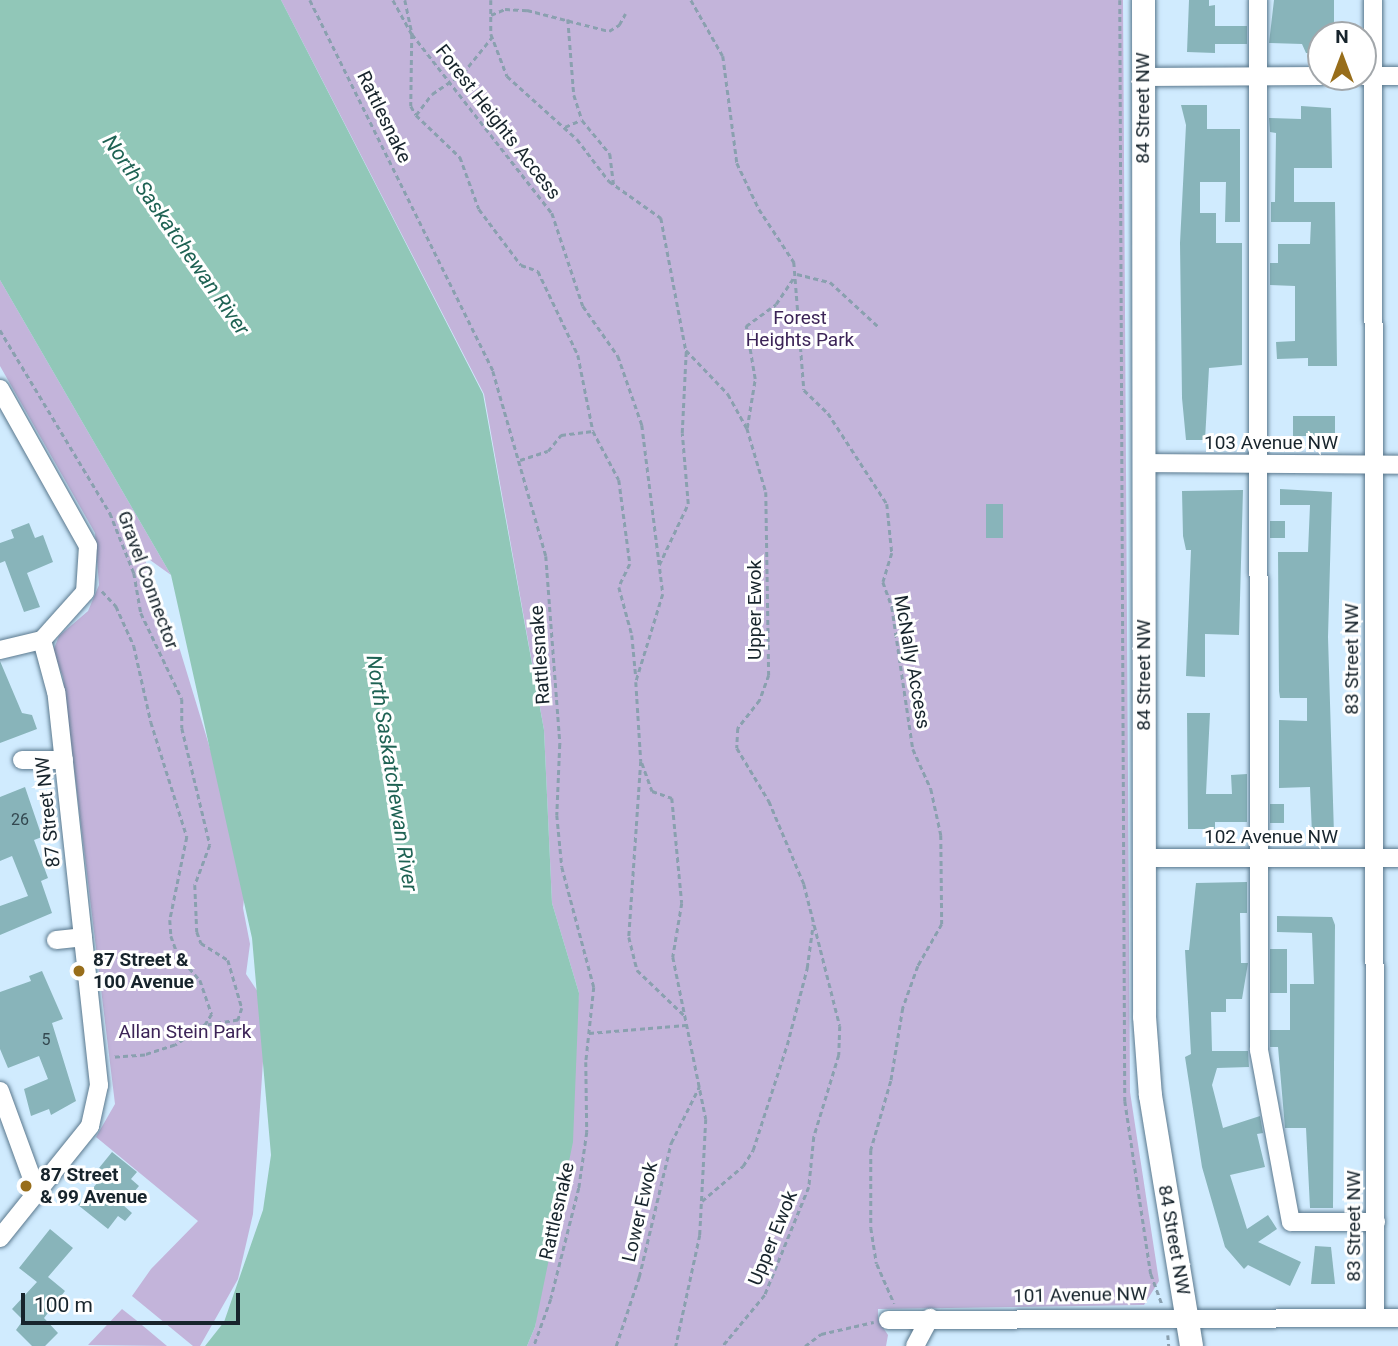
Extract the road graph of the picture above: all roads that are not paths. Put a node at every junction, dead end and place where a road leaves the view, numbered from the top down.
1 (1143, 0) edge
2 (1258, 0) edge
3 (1373, 0) edge
4 (1372, 21) edge
5 (1143, 76) junction
6 (1258, 76) junction
7 (1307, 76) edge
8 (1377, 76) edge
9 (1398, 76) edge
10 (1368, 91) edge
11 (0, 388) edge
12 (1143, 463) junction
13 (1258, 464) junction
14 (1372, 465) junction
15 (1398, 465) edge
16 (42, 640) junction
17 (0, 650) edge
18 (22, 760) dead end
19 (64, 760) junction
20 (1144, 858) junction
21 (1259, 858) junction
22 (1374, 858) junction
23 (1398, 858) edge
24 (83, 937) junction
25 (56, 940) dead end
26 (0, 1091) edge
27 (37, 1192) junction
28 (1376, 1223) junction
29 (0, 1238) edge
30 (1188, 1317) junction
31 (1375, 1317) junction
32 (930, 1318) junction
33 (1398, 1318) edge
34 (888, 1320) road end
35 (915, 1346) edge
36 (1191, 1346) edge

1 - 5 main road, 84 Street NW
2 - 6 street
3 - 4 street, 83 Street NW
5 - 6 street
5 - 12 main road, 84 Street NW
6 - 7 street
6 - 13 street
8 - 9 street
10 - 14 street, 83 Street NW
11 - 16 street
12 - 13 street, 103 Avenue NW
12 - 20 main road, 84 Street NW
13 - 14 street, 103 Avenue NW
13 - 21 street
14 - 15 street, 103 Avenue NW
14 - 22 street, 83 Street NW
16 - 17 street
16 - 19 street, 87 Street NW
18 - 19 street
19 - 24 street, 87 Street NW
20 - 21 street, 102 Avenue NW
20 - 30 main road, 84 Street NW
21 - 22 street, 102 Avenue NW
21 - 28 street
22 - 23 street, 102 Avenue NW
22 - 28 street, 83 Street NW
24 - 25 street
24 - 27 street, 87 Street NW
26 - 27 street
27 - 29 street, 87 Street NW
28 - 31 street, 83 Street NW
30 - 31 street, 101 Avenue NW
30 - 32 street, 101 Avenue NW
30 - 36 main road, 84 Street NW
31 - 33 street, 101 Avenue NW
32 - 34 street, 101 Avenue NW
32 - 35 street

